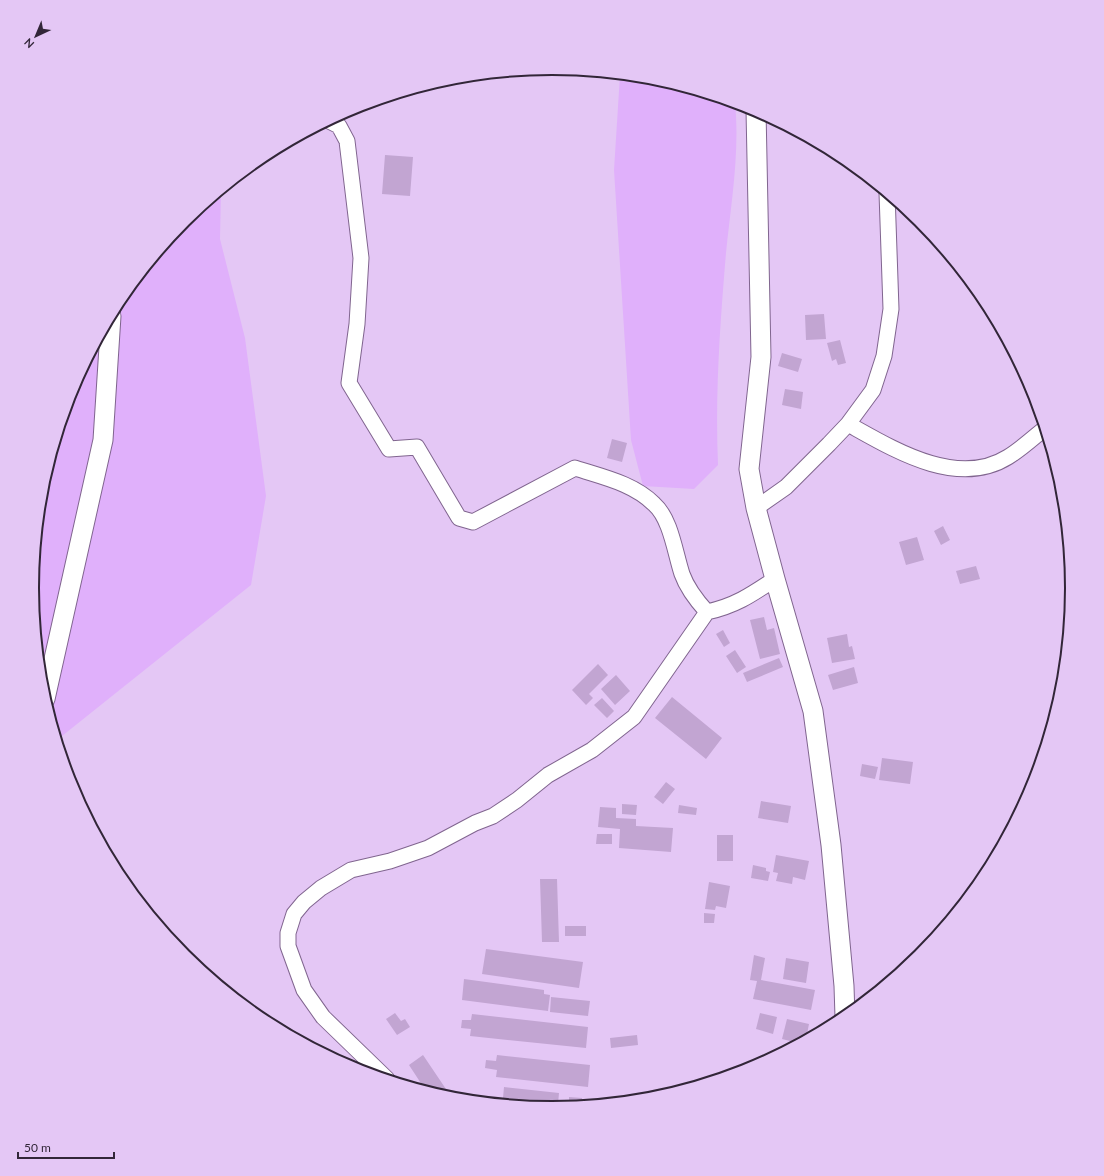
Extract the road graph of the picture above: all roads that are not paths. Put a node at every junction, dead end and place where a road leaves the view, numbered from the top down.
1 (756, 118) edge
2 (334, 124) edge
3 (887, 200) edge
4 (110, 327) edge
5 (848, 424) junction
6 (1041, 432) edge
7 (756, 508) junction
8 (775, 579) junction
9 (707, 612) junction
10 (48, 684) edge
11 (845, 1009) edge
12 (378, 1071) edge

1 - 7 street
2 - 9 street
3 - 5 street
4 - 10 street
5 - 6 street
5 - 7 street
7 - 8 street
8 - 9 street
8 - 11 street
9 - 12 street

